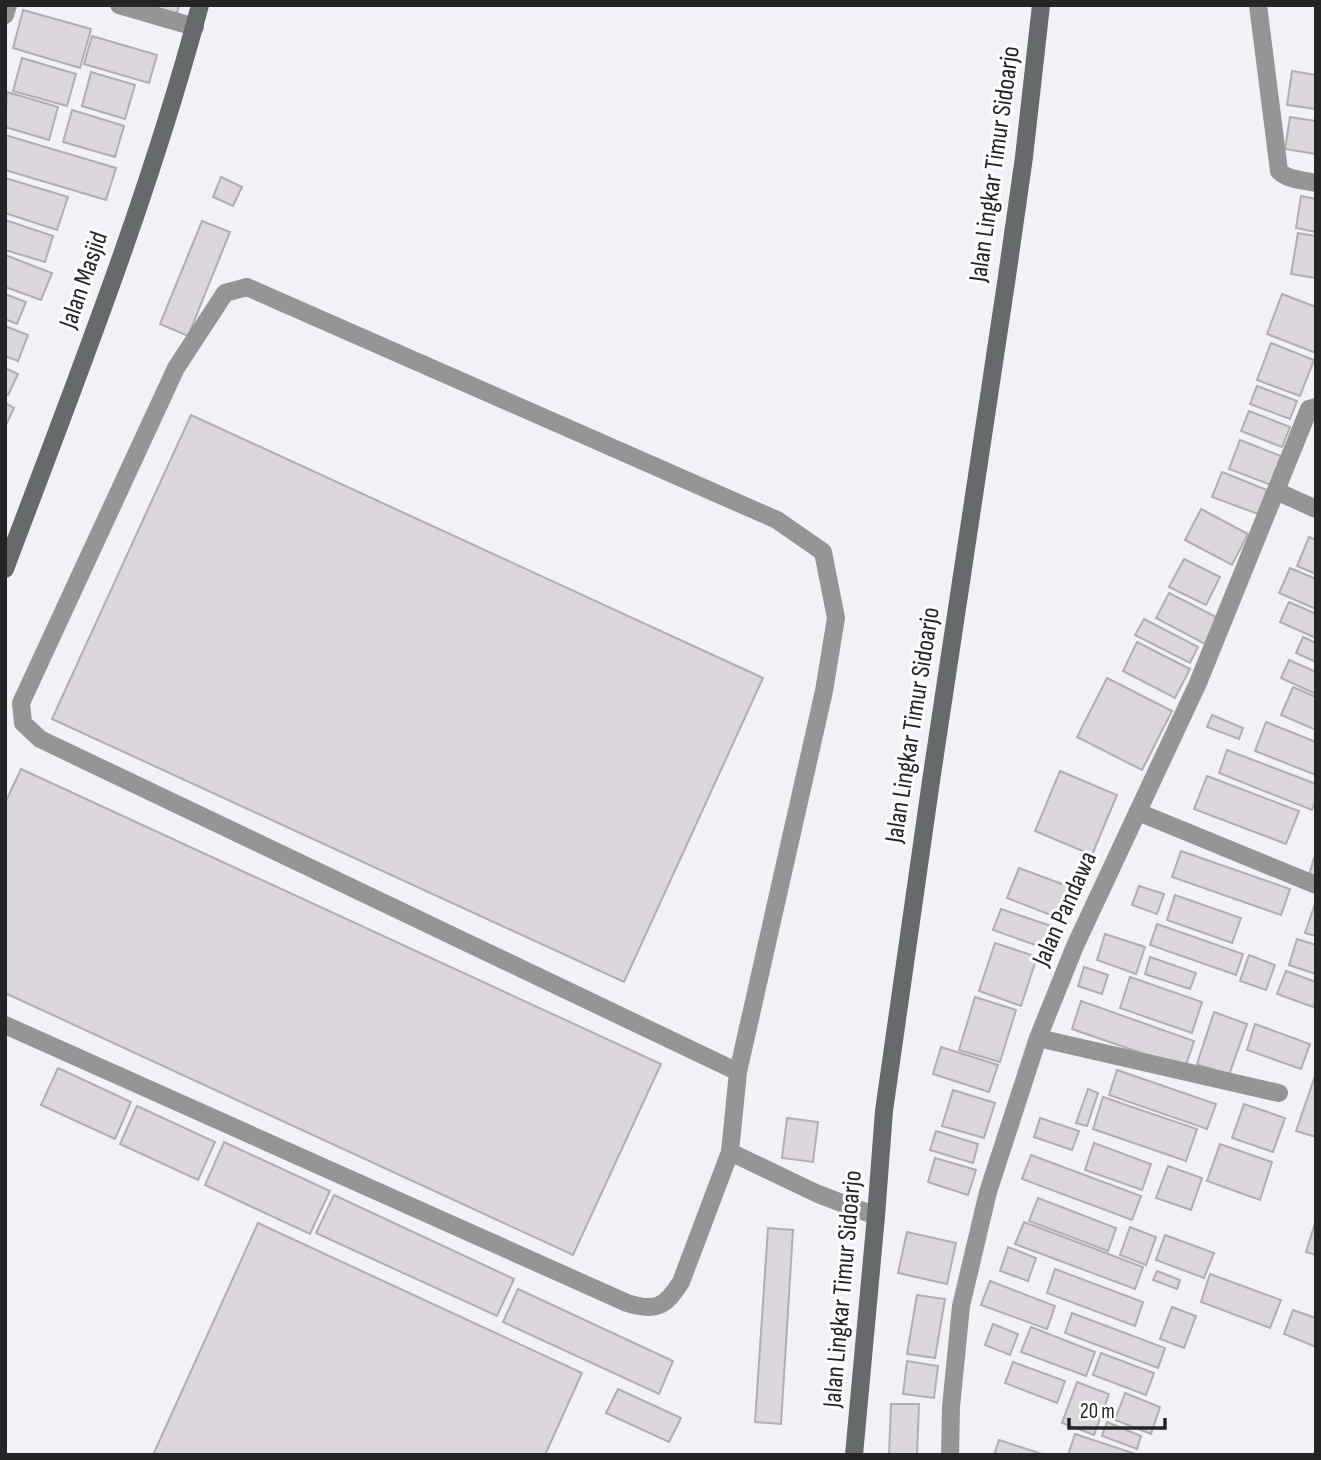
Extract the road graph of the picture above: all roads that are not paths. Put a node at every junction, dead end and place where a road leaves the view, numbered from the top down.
1 (8, 5) edge
2 (119, 5) edge
3 (200, 5) edge
4 (1041, 5) edge
5 (1258, 5) edge
6 (5, 15) edge
7 (195, 27) junction
8 (1316, 183) edge
9 (1312, 408) edge
10 (1276, 491) junction
11 (1316, 509) edge
12 (5, 569) edge
13 (1138, 812) junction
14 (1316, 884) edge
15 (5, 1025) edge
16 (1038, 1038) junction
17 (738, 1072) junction
18 (1279, 1094) dead end
19 (730, 1152) junction
20 (876, 1216) junction
21 (854, 1455) edge
22 (950, 1455) edge

1 - 6 street
2 - 7 street
3 - 7 main road, Jalan Masjid
4 - 20 main road, Jalan Lingkar Timur Sidoarjo
5 - 8 street
7 - 12 main road, Jalan Masjid
9 - 10 street, Jalan Pandawa
10 - 11 street
10 - 13 street, Jalan Pandawa
13 - 14 street
13 - 16 street, Jalan Pandawa
15 - 19 street
16 - 18 street
16 - 22 street, Jalan Pandawa
17 - 17 street
17 - 19 street
19 - 20 street
20 - 21 main road, Jalan Lingkar Timur Sidoarjo

